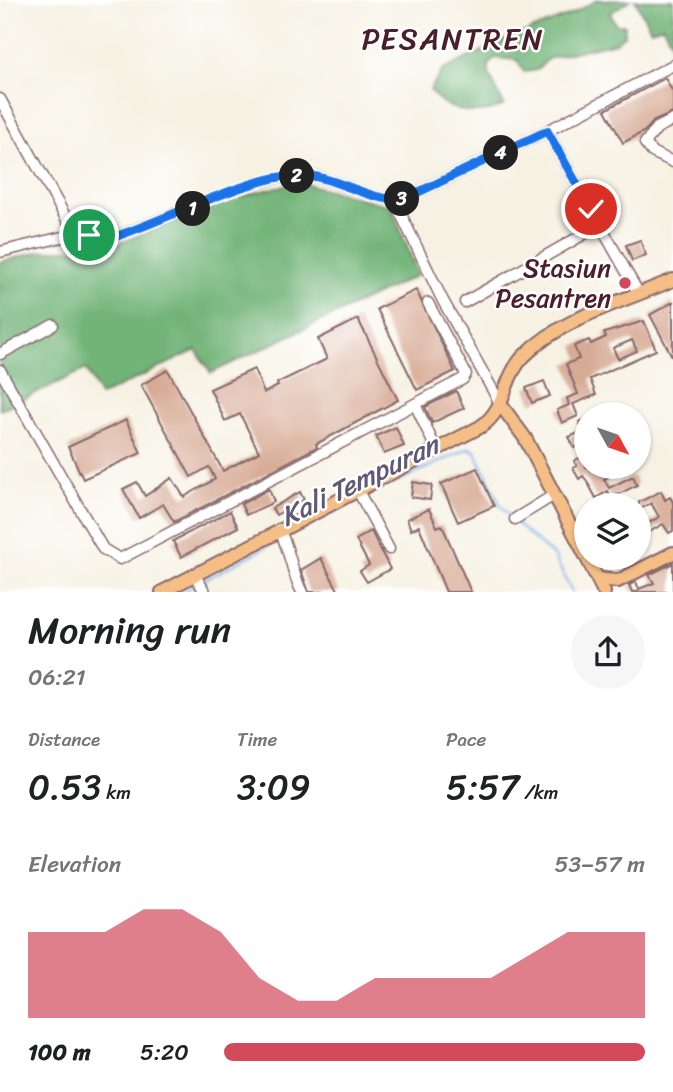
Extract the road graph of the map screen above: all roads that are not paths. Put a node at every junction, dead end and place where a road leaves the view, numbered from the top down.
1 (673, 65) edge
2 (0, 99) edge
3 (673, 120) edge
4 (547, 131) junction
5 (673, 162) edge
6 (394, 200) junction
7 (600, 225) junction
8 (79, 233) junction
9 (0, 252) edge
10 (673, 280) edge
11 (639, 294) junction
12 (464, 302) dead end
13 (428, 303) dead end
14 (53, 325) dead end
15 (0, 354) edge
16 (0, 370) edge
17 (415, 404) junction
18 (501, 405) junction
19 (436, 449) junction
20 (357, 489) junction
21 (546, 500) junction
22 (516, 519) dead end
23 (281, 533) junction
24 (574, 539) edge
25 (388, 549) dead end
26 (673, 553) edge
27 (594, 570) edge
28 (630, 576) junction
29 (598, 579) junction
30 (200, 583) edge
31 (162, 592) edge
32 (302, 592) edge
33 (604, 592) edge
34 (617, 592) edge

1 - 4 street
2 - 8 street
3 - 5 street
4 - 6 street
4 - 7 street
6 - 8 street
6 - 18 street
7 - 11 street
7 - 12 street
8 - 9 street
10 - 11 main road
11 - 18 main road
13 - 17 street
14 - 15 street
16 - 17 street
17 - 19 street
18 - 19 main road
18 - 21 main road
19 - 20 main road
20 - 23 main road
20 - 25 street
21 - 22 street
21 - 24 main road
23 - 30 main road
23 - 32 street
26 - 28 main road
27 - 29 main road
28 - 29 main road
28 - 34 main road
29 - 33 main road
30 - 31 main road

